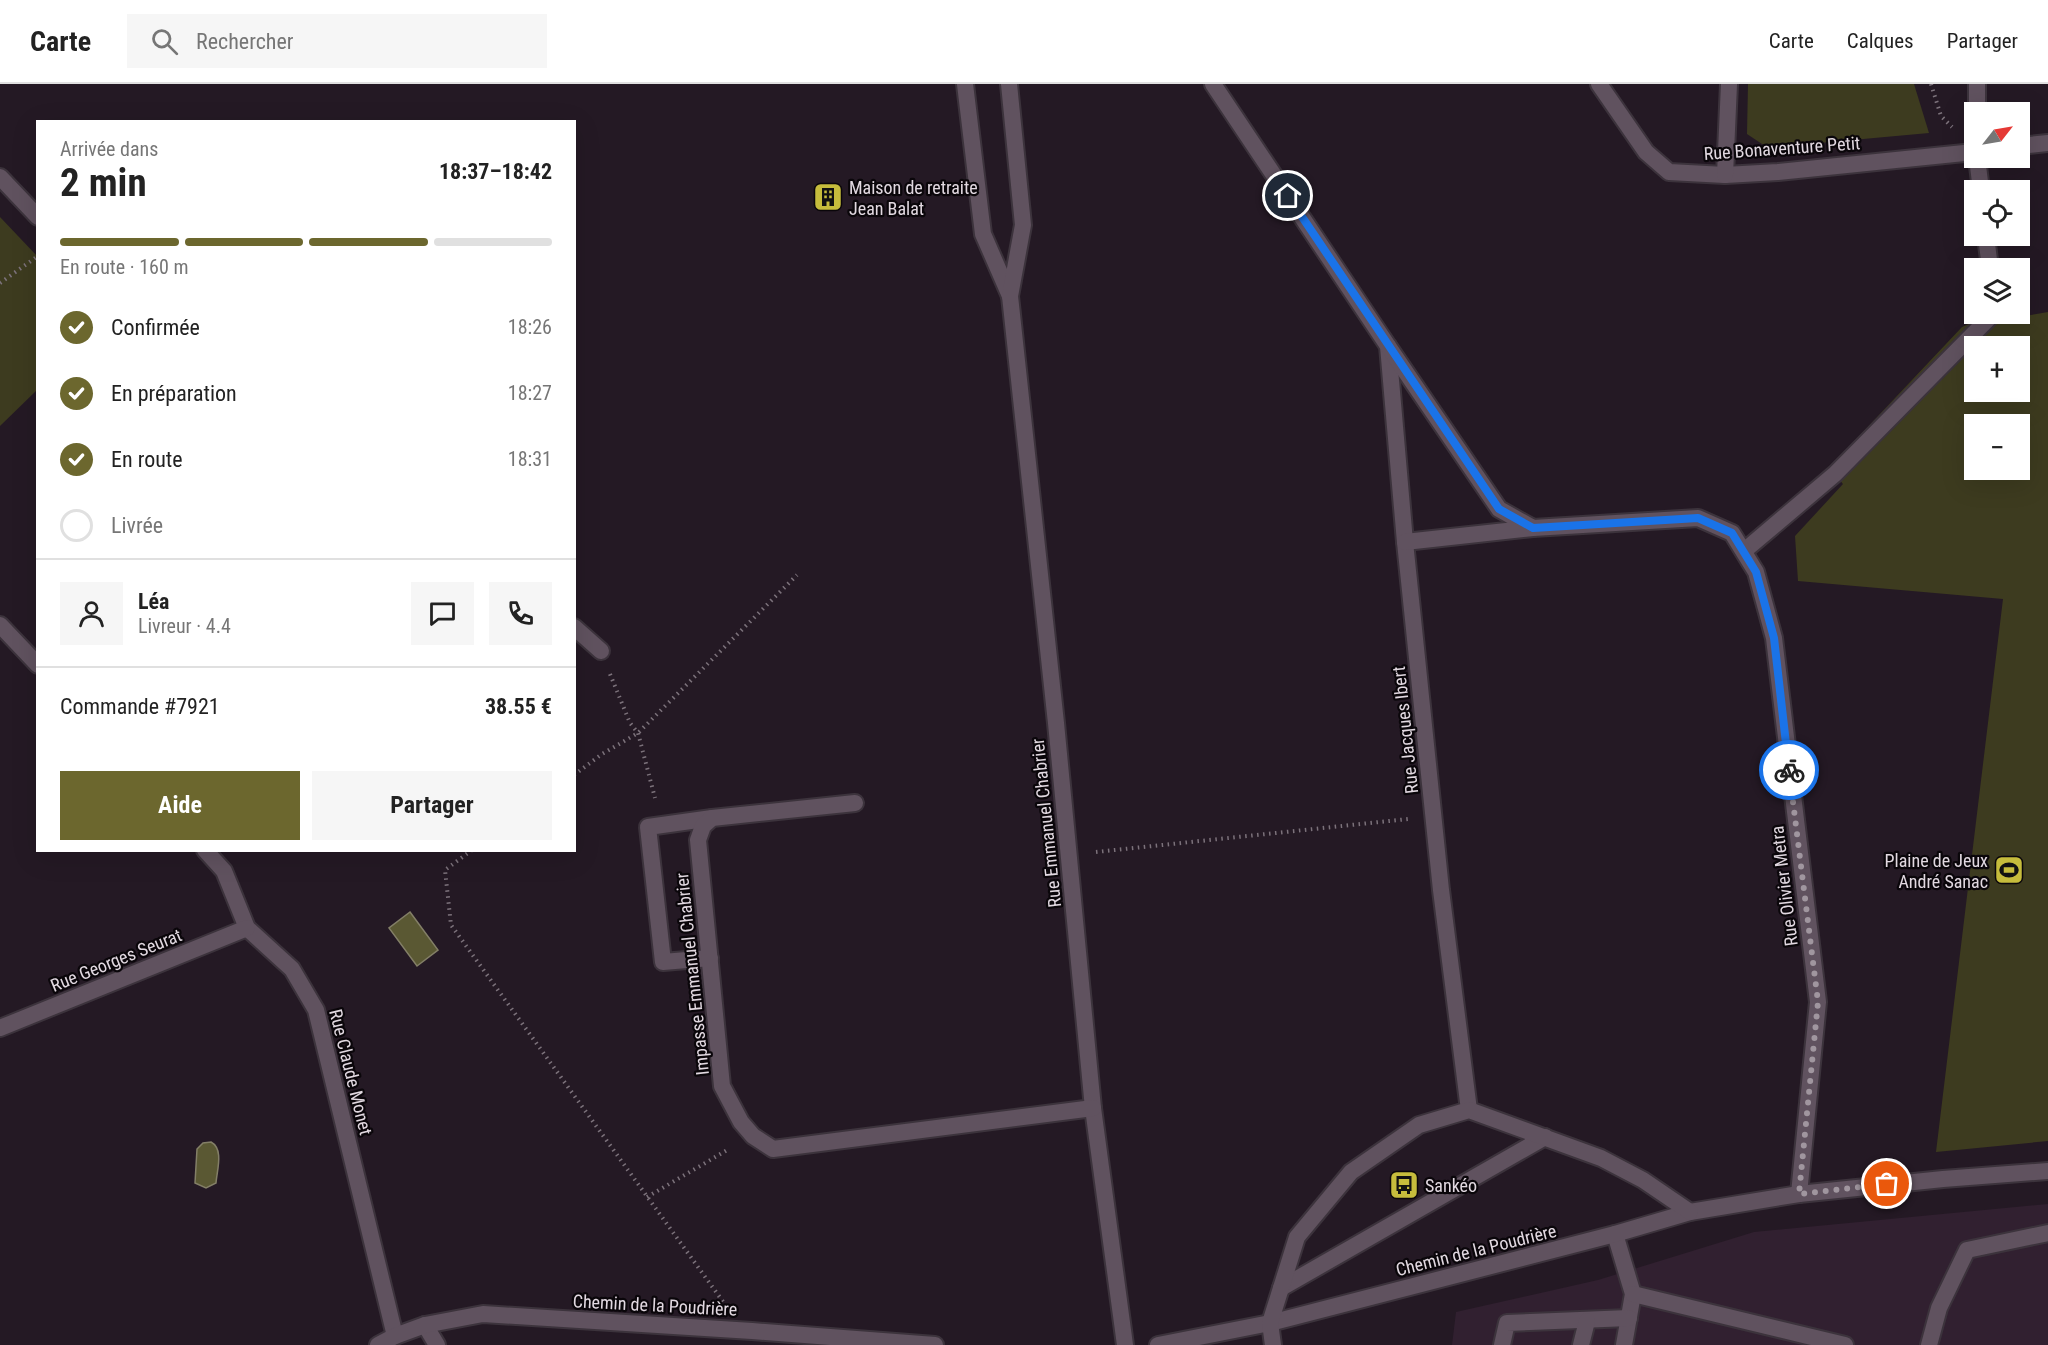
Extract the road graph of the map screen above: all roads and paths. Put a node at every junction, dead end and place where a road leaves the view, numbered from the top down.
1 (965, 84) edge
2 (1009, 84) edge
3 (1213, 84) edge
4 (1599, 84) edge
5 (1729, 84) edge
6 (1977, 84) edge
7 (1977, 102) edge
8 (2048, 143) edge
9 (2030, 145) edge
10 (1964, 153) edge
11 (1725, 175) junction
12 (0, 177) edge
13 (36, 215) edge
14 (36, 257) edge
15 (0, 284) edge
16 (1010, 296) junction
17 (1983, 324) edge
18 (1388, 346) junction
19 (1533, 528) junction
20 (1405, 542) junction
21 (1744, 551) junction
22 (797, 575) dead end
23 (0, 625) edge
24 (576, 629) edge
25 (7, 642) edge
26 (600, 651) joint
27 (36, 664) edge
28 (638, 733) junction
29 (576, 774) edge
30 (855, 802) dead end
31 (1434, 816) junction
32 (712, 818) junction
33 (659, 826) junction
34 (207, 852) edge
35 (469, 852) edge
36 (1069, 855) junction
37 (247, 928) junction
38 (710, 958) junction
39 (0, 1028) edge
40 (1093, 1108) junction
41 (1469, 1110) junction
42 (753, 1136) junction
43 (1545, 1137) junction
44 (2048, 1171) edge
45 (1799, 1194) junction
46 (647, 1197) junction
47 (1690, 1212) junction
48 (2048, 1233) edge
49 (1615, 1234) junction
50 (1281, 1288) junction
51 (1633, 1293) junction
52 (1629, 1318) junction
53 (1587, 1321) junction
54 (1270, 1323) junction
55 (425, 1325) junction
56 (744, 1330) junction
57 (395, 1336) junction
58 (915, 1344) edge
59 (378, 1345) edge
60 (437, 1345) edge
61 (935, 1345) edge
62 (1125, 1345) edge
63 (1158, 1345) edge
64 (1273, 1345) edge
65 (1502, 1345) edge
66 (1581, 1345) edge
67 (1624, 1345) edge
68 (1845, 1345) edge
69 (1929, 1345) edge

1 - 16 street, Rue Emmanuel Chabrier
2 - 16 street, Rue Emmanuel Chabrier
3 - 18 street, Rue Jacques Ibert
4 - 11 street, Rue Bonaventure Petit
5 - 11 street
6 - 7 street
8 - 9 street
10 - 11 street, Rue Bonaventure Petit
12 - 13 street
14 - 15 path
16 - 36 street, Rue Emmanuel Chabrier
17 - 21 street
18 - 19 street, Rue Jacques Ibert
18 - 20 street, Rue Jacques Ibert
19 - 20 street, Rue Olivier Metra
19 - 21 street, Rue Olivier Metra
20 - 31 street, Rue Jacques Ibert
21 - 45 street, Rue Olivier Metra
22 - 28 path
23 - 25 street
24 - 26 street
25 - 27 street
26 - 28 path
28 - 29 path
28 - 33 path
30 - 32 street
31 - 36 path
31 - 41 street, Rue Jacques Ibert
32 - 33 street
32 - 38 street, Impasse Emmanuel Chabrier
33 - 38 street
34 - 37 street, Rue Claude Monet
35 - 46 path
36 - 40 street, Rue Emmanuel Chabrier
37 - 39 street, Rue Georges Seurat
37 - 57 street, Rue Claude Monet
38 - 42 street, Impasse Emmanuel Chabrier
40 - 42 street, Impasse Emmanuel Chabrier
40 - 62 street, Rue Emmanuel Chabrier
41 - 43 street
41 - 50 street
42 - 46 path
43 - 47 street
43 - 50 street
44 - 45 street, Chemin de la Poudrière
45 - 47 street, Chemin de la Poudrière
46 - 56 path
47 - 49 street, Chemin de la Poudrière
48 - 69 street
49 - 51 street
49 - 54 street, Chemin de la Poudrière
50 - 54 street
51 - 52 street
51 - 68 street
52 - 53 street
52 - 67 street
53 - 65 street
53 - 66 street
54 - 63 street, Chemin de la Poudrière
54 - 64 street
55 - 56 street, Chemin de la Poudrière
55 - 57 street, Chemin de la Poudrière
55 - 60 street
56 - 58 street, Chemin de la Poudrière
57 - 59 street, Chemin de la Poudrière
58 - 61 street, Chemin de la Poudrière

